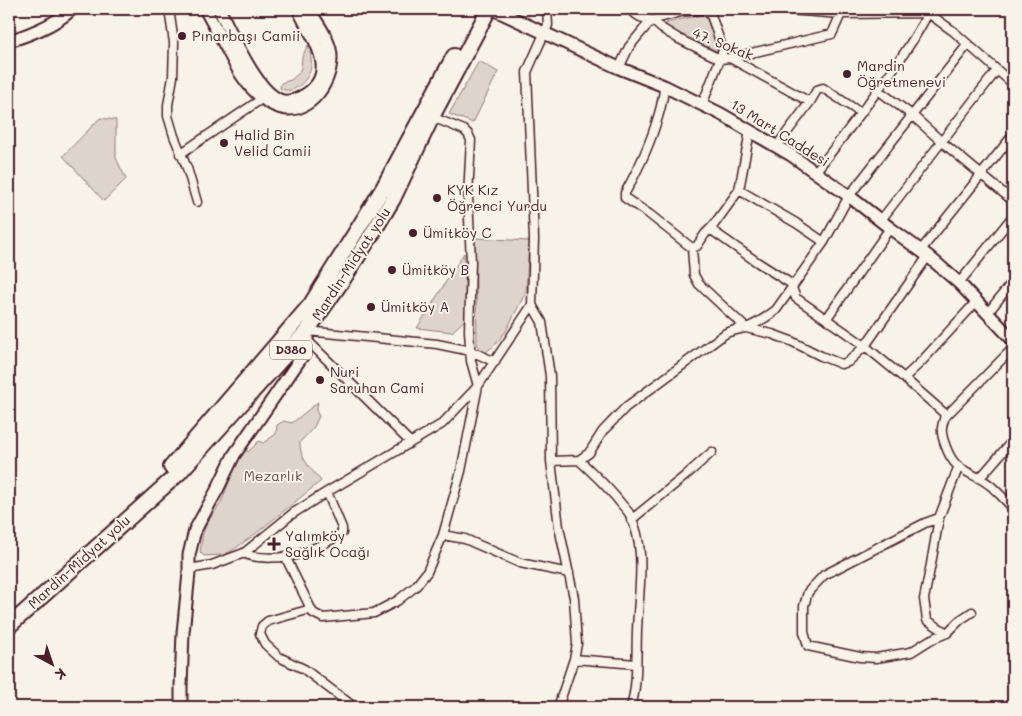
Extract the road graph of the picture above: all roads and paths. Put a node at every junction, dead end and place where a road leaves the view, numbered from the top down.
1 (72, 9) edge
2 (169, 9) edge
3 (205, 9) edge
4 (219, 9) edge
5 (298, 9) edge
6 (308, 9) edge
7 (478, 9) edge
8 (489, 9) edge
9 (493, 9) edge
10 (547, 9) edge
11 (628, 9) edge
12 (703, 9) edge
13 (756, 9) edge
14 (789, 9) edge
15 (871, 11) edge
16 (928, 11) edge
17 (841, 14) junction
18 (652, 20) junction
19 (544, 33) junction
20 (9, 42) edge
21 (968, 44) junction
22 (730, 58) junction
23 (720, 59) junction
24 (619, 68) junction
25 (998, 70) junction
26 (1013, 84) edge
27 (664, 86) junction
28 (878, 90) junction
29 (264, 98) junction
30 (810, 102) junction
31 (702, 105) junction
32 (861, 113) junction
33 (912, 115) junction
34 (432, 117) junction
35 (750, 131) junction
36 (1013, 135) edge
37 (942, 142) junction
38 (776, 148) junction
39 (180, 154) junction
40 (815, 172) junction
41 (981, 174) junction
42 (739, 190) junction
43 (849, 196) junction
44 (1013, 201) edge
45 (196, 202) dead end
46 (1013, 216) edge
47 (881, 220) junction
48 (890, 228) junction
49 (710, 229) junction
50 (824, 242) junction
51 (692, 248) junction
52 (924, 253) junction
53 (1013, 281) edge
54 (959, 283) junction
55 (792, 286) junction
56 (976, 302) junction
57 (532, 305) junction
58 (987, 314) junction
59 (827, 318) junction
60 (746, 328) junction
61 (307, 335) junction
62 (1013, 340) edge
63 (865, 346) junction
64 (1013, 348) edge
65 (470, 351) junction
66 (495, 362) junction
67 (904, 378) junction
68 (478, 386) junction
69 (945, 417) junction
70 (1013, 440) edge
71 (410, 442) junction
72 (712, 452) dead end
73 (579, 460) junction
74 (551, 461) junction
75 (958, 468) junction
76 (980, 478) junction
77 (326, 492) junction
78 (1013, 508) edge
79 (939, 518) junction
80 (631, 520) junction
81 (443, 535) junction
82 (244, 553) junction
83 (285, 556) junction
84 (189, 569) junction
85 (568, 573) junction
86 (311, 609) junction
87 (972, 612) dead end
88 (9, 614) edge
89 (9, 626) edge
90 (947, 633) junction
91 (574, 659) junction
92 (636, 664) junction
93 (182, 707) edge
94 (354, 707) edge
95 (558, 707) edge
96 (631, 707) edge

1 - 20 street
2 - 39 street
3 - 29 street
4 - 5 street
6 - 29 street
7 - 88 highway, Mardin-Midyat yolu / D380
8 - 34 highway, Mardin-Midyat yolu / D380
9 - 19 street, 13 Mart Caddesi
10 - 19 street
11 - 18 street, 47. Sokak
12 - 18 street
12 - 23 street
13 - 14 street
14 - 17 street
15 - 16 street
15 - 17 street
16 - 21 street
16 - 28 street
17 - 22 street
18 - 23 street, 47. Sokak
18 - 24 street
19 - 24 street, 13 Mart Caddesi
19 - 57 street
21 - 25 street
21 - 33 street
22 - 23 street, 47. Sokak
22 - 30 street, 47. Sokak
23 - 31 street
24 - 27 street, 13 Mart Caddesi
25 - 26 street
25 - 37 street
27 - 31 street, 13 Mart Caddesi
27 - 51 street
28 - 32 street
28 - 33 street
29 - 39 street
30 - 32 street
30 - 38 street
31 - 35 street, 13 Mart Caddesi
32 - 40 street
33 - 37 street
33 - 43 street
34 - 61 highway, Mardin-Midyat yolu / D380
34 - 65 street
35 - 38 street, 13 Mart Caddesi
35 - 42 street
36 - 41 street
37 - 41 street
37 - 47 street
38 - 40 street, 13 Mart Caddesi
39 - 45 street
40 - 43 street, 13 Mart Caddesi
41 - 44 street
41 - 52 street
42 - 49 street
42 - 50 street
43 - 47 street, 13 Mart Caddesi
43 - 50 street
46 - 54 street
47 - 48 street, 13 Mart Caddesi
48 - 52 street, 13 Mart Caddesi
48 - 59 street
49 - 51 street
49 - 55 street
50 - 55 street
51 - 60 street
52 - 54 street, 13 Mart Caddesi
52 - 63 street
53 - 58 street
54 - 56 street, 13 Mart Caddesi
55 - 59 street
55 - 60 street
56 - 58 street, 13 Mart Caddesi
56 - 67 street
57 - 66 street
57 - 74 street
58 - 62 street, 13 Mart Caddesi
59 - 63 street
60 - 63 street
60 - 73 street
61 - 65 street
61 - 71 street
61 - 84 street
61 - 89 highway, Mardin-Midyat yolu / D380
63 - 67 street
64 - 69 street
65 - 66 street
65 - 68 street
66 - 68 street
67 - 69 street
68 - 71 street
68 - 81 street
69 - 75 street
70 - 76 street
71 - 77 street
72 - 80 street
73 - 74 street
73 - 80 street
74 - 85 street
75 - 76 street
75 - 79 street
76 - 78 street
77 - 82 street
77 - 83 street
79 - 90 street
79 - 90 street
80 - 92 street
81 - 85 street
81 - 86 street
82 - 83 street
82 - 84 street
83 - 86 street
84 - 93 street
85 - 91 street
86 - 94 street
87 - 90 street
91 - 92 street
91 - 95 street
92 - 96 street

